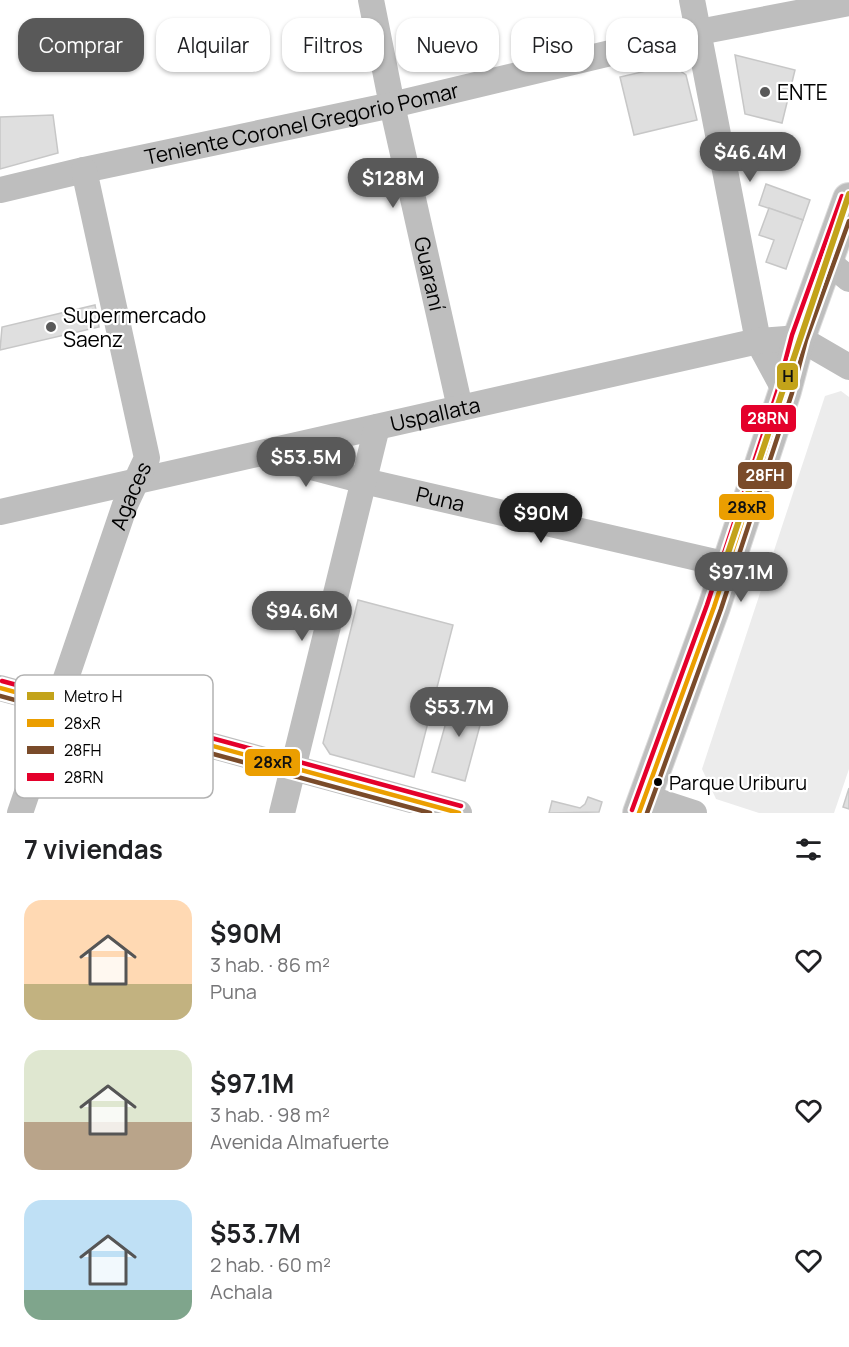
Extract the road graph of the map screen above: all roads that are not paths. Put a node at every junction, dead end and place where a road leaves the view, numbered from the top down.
1 (370, 0) edge
2 (692, 0) edge
3 (849, 3) edge
4 (699, 32) junction
5 (392, 105) junction
6 (84, 170) junction
7 (0, 190) edge
8 (849, 199) edge
9 (838, 270) edge
10 (800, 338) junction
11 (758, 341) junction
12 (849, 368) edge
13 (784, 392) junction
14 (460, 408) junction
15 (377, 427) junction
16 (259, 454) junction
17 (364, 481) junction
18 (136, 482) junction
19 (0, 512) edge
20 (728, 565) junction
21 (67, 675) edge
22 (0, 688) edge
23 (15, 692) edge
24 (213, 746) edge
25 (294, 768) junction
26 (25, 798) edge
27 (642, 805) edge
28 (20, 813) edge
29 (282, 813) edge
30 (459, 813) edge
31 (694, 813) edge

1 - 5 street, Guaraní
2 - 4 street
3 - 4 street, Teniente Coronel Gregorio Pomar
4 - 5 street, Teniente Coronel Gregorio Pomar
4 - 11 street
5 - 6 street, Teniente Coronel Gregorio Pomar
5 - 14 street, Guaraní
6 - 7 street, Teniente Coronel Gregorio Pomar
6 - 18 street, Agaces
8 - 9 main road
9 - 10 main road
10 - 11 street, Uspallata
10 - 12 street
10 - 13 main road
11 - 13 street
11 - 14 street, Uspallata
13 - 20 main road
14 - 15 street, Uspallata
15 - 16 street, Uspallata
15 - 17 street
16 - 17 street, Puna
16 - 18 street, Uspallata
17 - 20 street, Puna
17 - 25 street
18 - 19 street, Uspallata
18 - 21 street, Agaces
20 - 27 main road
22 - 23 street
24 - 25 street
25 - 29 street
25 - 30 street
26 - 28 street, Agaces
27 - 31 street

